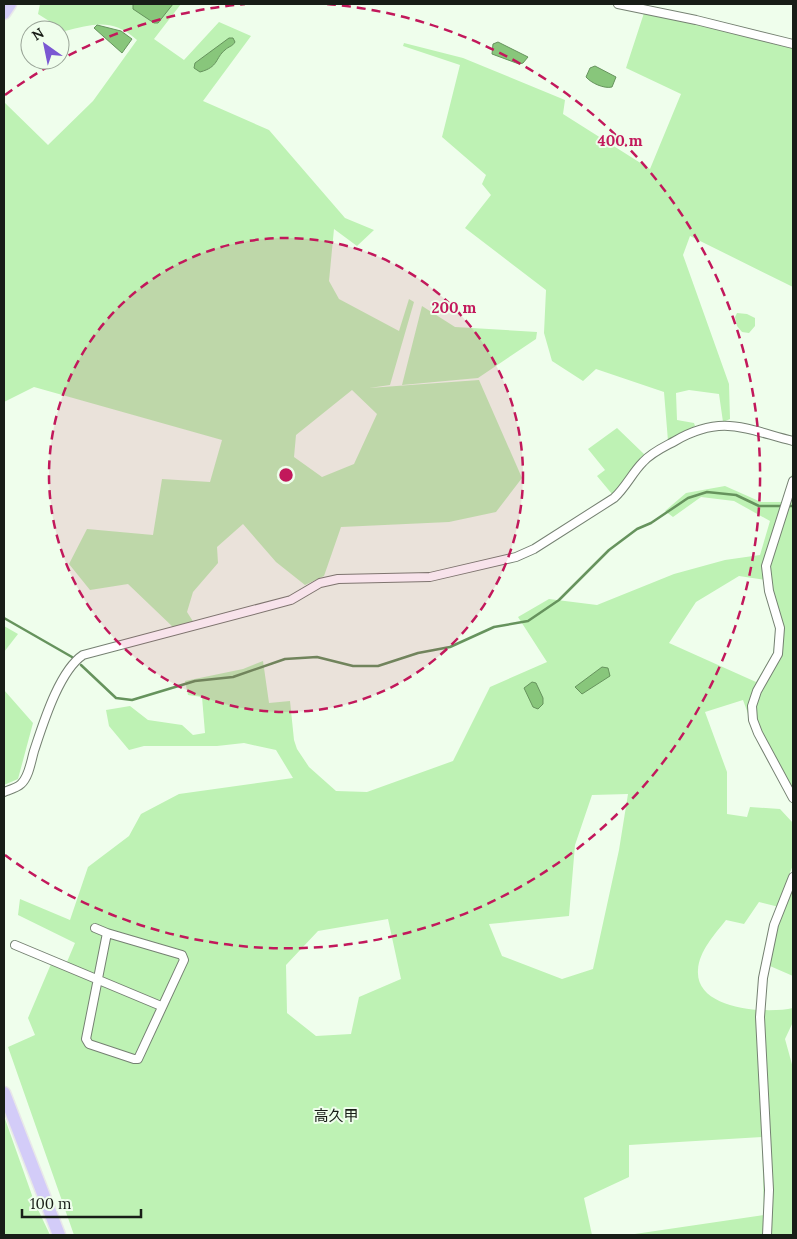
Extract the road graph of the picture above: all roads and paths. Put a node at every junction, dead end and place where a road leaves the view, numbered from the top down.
1 (10, 4) edge
2 (618, 4) edge
3 (4, 13) edge
4 (793, 44) edge
5 (793, 440) edge
6 (793, 480) edge
7 (4, 792) edge
8 (793, 798) edge
9 (793, 877) edge
10 (95, 928) dead end
11 (107, 933) junction
12 (15, 945) dead end
13 (97, 980) junction
14 (161, 1006) junction
15 (4, 1093) edge
16 (59, 1235) edge
17 (767, 1235) edge

1 - 3 highway
2 - 4 street
5 - 7 street
6 - 8 street
9 - 17 street
10 - 11 street
11 - 13 street
11 - 14 street
12 - 13 street
13 - 14 street
13 - 14 street
15 - 16 highway

